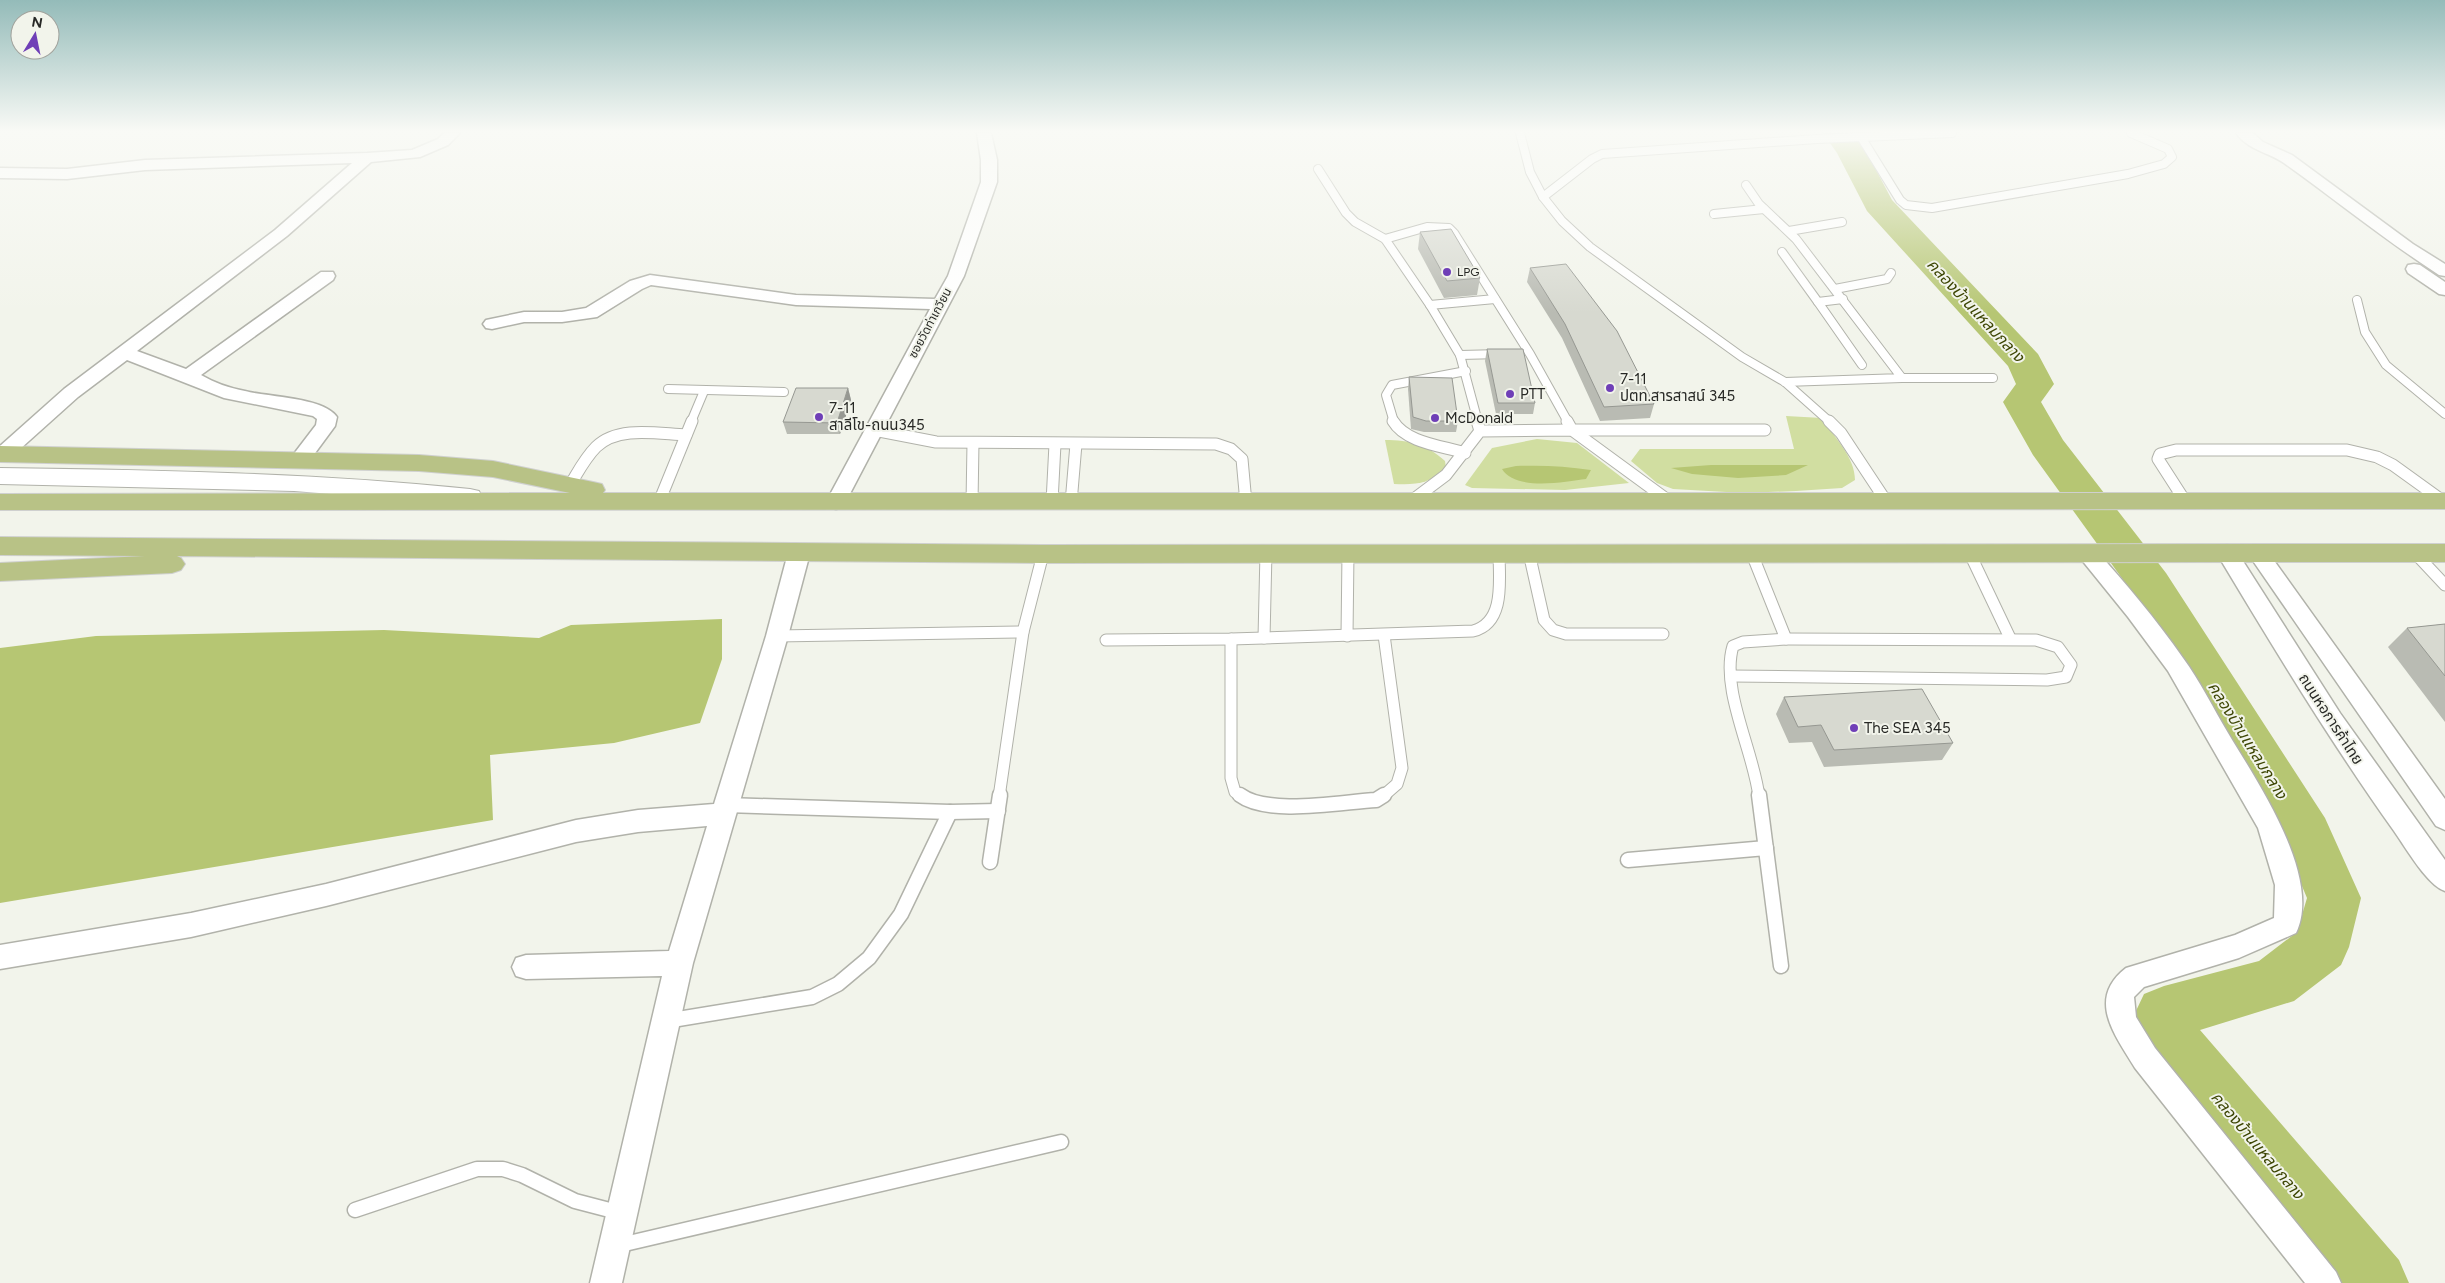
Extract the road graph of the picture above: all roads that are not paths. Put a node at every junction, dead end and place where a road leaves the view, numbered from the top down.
1 (327, 193) edge
2 (985, 193) edge
3 (1333, 193) edge
4 (1541, 193) edge
5 (1548, 193) edge
6 (1752, 193) edge
7 (1895, 193) edge
8 (2019, 193) edge
9 (2310, 193) edge
10 (2334, 193) edge
11 (1543, 197) junction
12 (1764, 209) junction
13 (1714, 214) dead end
14 (1842, 222) dead end
15 (1789, 232) junction
16 (1385, 239) junction
17 (2407, 247) junction
18 (2385, 249) junction
19 (1782, 252) dead end
20 (2445, 271) edge
21 (1891, 273) dead end
22 (327, 276) dead end
23 (1835, 289) junction
24 (2445, 290) edge
25 (1495, 299) junction
26 (1843, 299) junction
27 (2357, 300) dead end
28 (1818, 302) junction
29 (941, 304) junction
30 (1430, 306) junction
31 (492, 324) dead end
32 (123, 352) junction
33 (1521, 354) junction
34 (1460, 355) junction
35 (1862, 365) dead end
36 (1466, 371) junction
37 (188, 376) junction
38 (1902, 378) junction
39 (1993, 378) dead end
40 (1785, 382) junction
41 (668, 389) dead end
42 (704, 390) junction
43 (784, 392) dead end
44 (2445, 414) edge
45 (874, 430) junction
46 (1572, 430) junction
47 (1765, 430) dead end
48 (1480, 431) junction
49 (686, 435) junction
50 (973, 443) junction
51 (1055, 444) junction
52 (1076, 444) junction
53 (1465, 453) junction
54 (300, 459) junction
55 (1, 461) edge
56 (570, 485) junction
57 (1886, 501) junction
58 (2185, 501) junction
59 (2444, 501) edge
60 (0, 502) edge
61 (506, 502) junction
62 (650, 502) junction
63 (836, 502) junction
64 (1061, 502) junction
65 (1410, 502) junction
66 (1670, 502) junction
67 (972, 503) junction
68 (1246, 503) junction
69 (0, 546) edge
70 (438, 548) junction
71 (799, 552) junction
72 (1266, 552) junction
73 (2226, 552) junction
74 (1348, 553) junction
75 (1499, 553) junction
76 (1529, 553) junction
77 (2258, 553) junction
78 (2445, 553) edge
79 (1043, 554) junction
80 (1752, 554) junction
81 (1970, 554) junction
82 (2098, 554) junction
83 (2416, 554) junction
84 (0, 572) edge
85 (2445, 585) edge
86 (1023, 632) junction
87 (1663, 634) dead end
88 (1384, 635) junction
89 (777, 636) junction
90 (1346, 636) junction
91 (1264, 638) junction
92 (2010, 638) junction
93 (1232, 639) junction
94 (1786, 639) junction
95 (1106, 640) dead end
96 (1731, 676) junction
97 (725, 809) junction
98 (998, 811) junction
99 (950, 812) junction
100 (2445, 819) edge
101 (1766, 848) junction
102 (1628, 860) dead end
103 (990, 862) dead end
104 (2445, 880) edge
105 (0, 957) edge
106 (679, 963) junction
107 (1780, 966) dead end
108 (526, 967) dead end
109 (666, 1021) junction
110 (1061, 1142) dead end
111 (355, 1210) dead end
112 (622, 1213) junction
113 (615, 1246) junction
114 (606, 1283) edge
115 (2325, 1283) edge

1 - 32 street
2 - 29 street, ซอยวัดท่าเกวียน
3 - 16 lane
4 - 11 lane
5 - 11 lane
6 - 12 lane
7 - 8 lane
9 - 18 street
10 - 17 street
11 - 40 lane
12 - 13 lane
12 - 15 lane
14 - 15 lane
15 - 23 lane
16 - 25 lane
16 - 30 lane
17 - 18 street
17 - 20 street
18 - 24 street
19 - 28 lane
21 - 23 lane
22 - 37 street
23 - 26 lane
25 - 30 lane
25 - 33 lane
26 - 28 lane
26 - 38 lane
27 - 44 lane
28 - 35 lane
29 - 31 street
29 - 45 street, ซอยวัดท่าเกวียน
30 - 34 lane
32 - 37 street
32 - 55 street
33 - 34 lane
33 - 46 lane
34 - 36 lane
36 - 48 lane
36 - 53 lane
37 - 54 street
38 - 39 lane
38 - 40 lane
40 - 57 lane
41 - 42 lane
42 - 43 lane
42 - 49 lane
45 - 50 lane
45 - 63 street, ซอยวัดท่าเกวียน
46 - 47 lane
46 - 48 lane
46 - 66 lane
48 - 53 lane
49 - 56 lane
49 - 62 lane
50 - 51 lane
50 - 67 lane
51 - 52 lane
51 - 64 lane
52 - 64 lane
52 - 68 lane
53 - 65 lane
54 - 55 main road
54 - 56 main road
55 - 61 main road
56 - 62 main road
57 - 58 main road
57 - 66 main road
58 - 59 main road
58 - 59 lane
60 - 61 main road
61 - 62 main road
62 - 63 main road
63 - 67 main road
64 - 67 main road
64 - 68 main road
65 - 66 main road
65 - 68 main road
69 - 70 main road
70 - 71 main road
70 - 84 main road
71 - 79 main road
71 - 89 street
72 - 74 main road
72 - 79 main road
72 - 91 lane
73 - 77 main road
73 - 82 main road
73 - 104 street, ถนนหอการค้าไทย
74 - 75 main road
74 - 90 lane
75 - 76 main road
75 - 88 lane
76 - 80 main road
76 - 87 lane
77 - 83 main road
77 - 100 street
78 - 83 main road
79 - 86 lane
80 - 81 main road
80 - 94 lane
81 - 82 main road
81 - 92 lane
82 - 115 street
83 - 85 lane
86 - 89 lane
86 - 98 lane
88 - 90 lane
88 - 93 lane
89 - 97 street
90 - 91 lane
91 - 93 lane
92 - 94 lane
92 - 96 lane
93 - 95 lane
94 - 96 lane
96 - 101 lane
97 - 99 lane
97 - 105 street
97 - 106 street
98 - 99 lane
98 - 103 lane
99 - 109 lane
101 - 102 lane
101 - 107 lane
106 - 108 street
106 - 109 street
109 - 112 street
110 - 113 lane
111 - 112 lane
112 - 113 street
113 - 114 street

